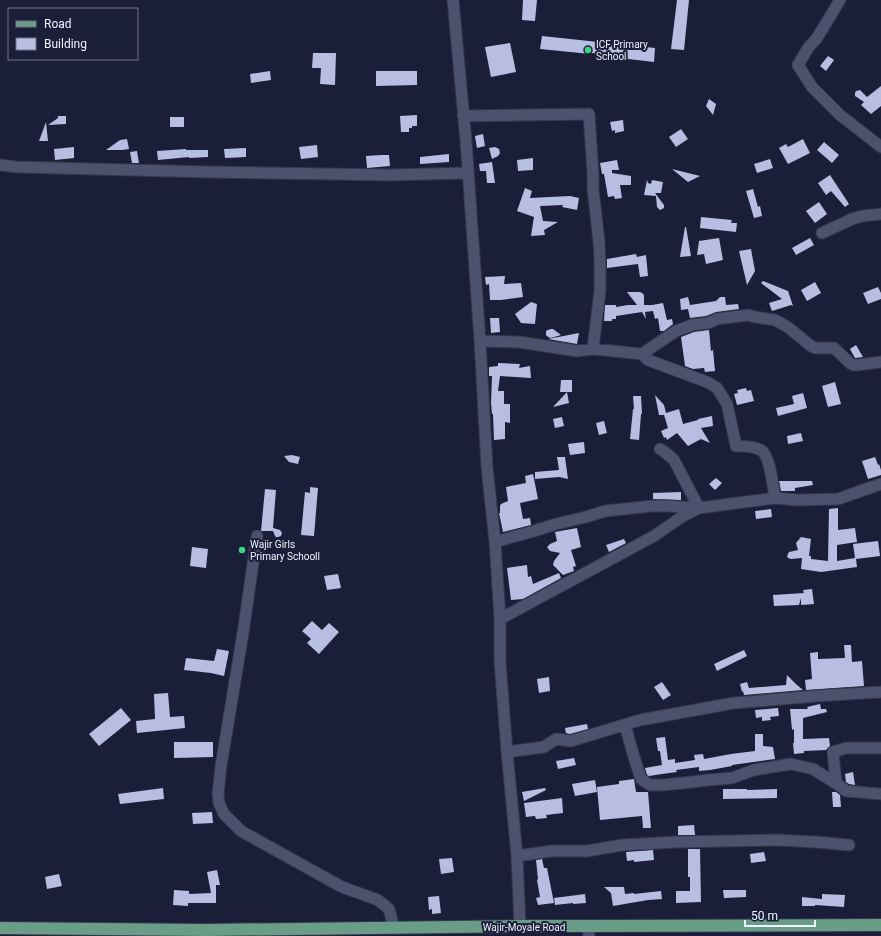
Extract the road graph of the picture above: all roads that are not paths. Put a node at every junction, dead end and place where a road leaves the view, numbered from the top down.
1 (453, 0) edge
2 (840, 0) edge
3 (463, 116) junction
4 (881, 147) edge
5 (0, 165) edge
6 (467, 173) junction
7 (881, 214) edge
8 (822, 233) dead end
9 (480, 341) junction
10 (592, 349) junction
11 (642, 354) junction
12 (881, 362) edge
13 (660, 449) dead end
14 (881, 484) edge
15 (775, 498) junction
16 (699, 508) junction
17 (257, 536) dead end
18 (495, 542) junction
19 (500, 619) junction
20 (881, 692) edge
21 (625, 725) junction
22 (881, 748) edge
23 (507, 752) junction
24 (836, 783) junction
25 (881, 794) edge
26 (849, 845) dead end
27 (517, 856) junction
28 (881, 925) edge
29 (520, 926) junction
30 (0, 928) edge
31 (394, 928) junction
32 (589, 931) edge
33 (207, 933) edge

1 - 3 street
2 - 4 street
3 - 6 street
3 - 10 street
5 - 6 street
6 - 9 street
7 - 8 street
9 - 10 street
9 - 18 street
10 - 11 street
11 - 12 street
11 - 15 street
13 - 16 street
14 - 15 street
15 - 16 street
16 - 18 street
16 - 19 street
17 - 31 street
18 - 19 street
19 - 23 street
20 - 21 street
21 - 23 street
21 - 24 street
22 - 24 street
23 - 27 street
24 - 25 street
26 - 27 street
27 - 29 street
28 - 32 main road, Wajir-Moyale Road
29 - 31 main road, Wajir-Moyale Road
29 - 32 main road, Wajir-Moyale Road
30 - 33 main road, Wajir-Moyale Road
31 - 33 main road, Wajir-Moyale Road

